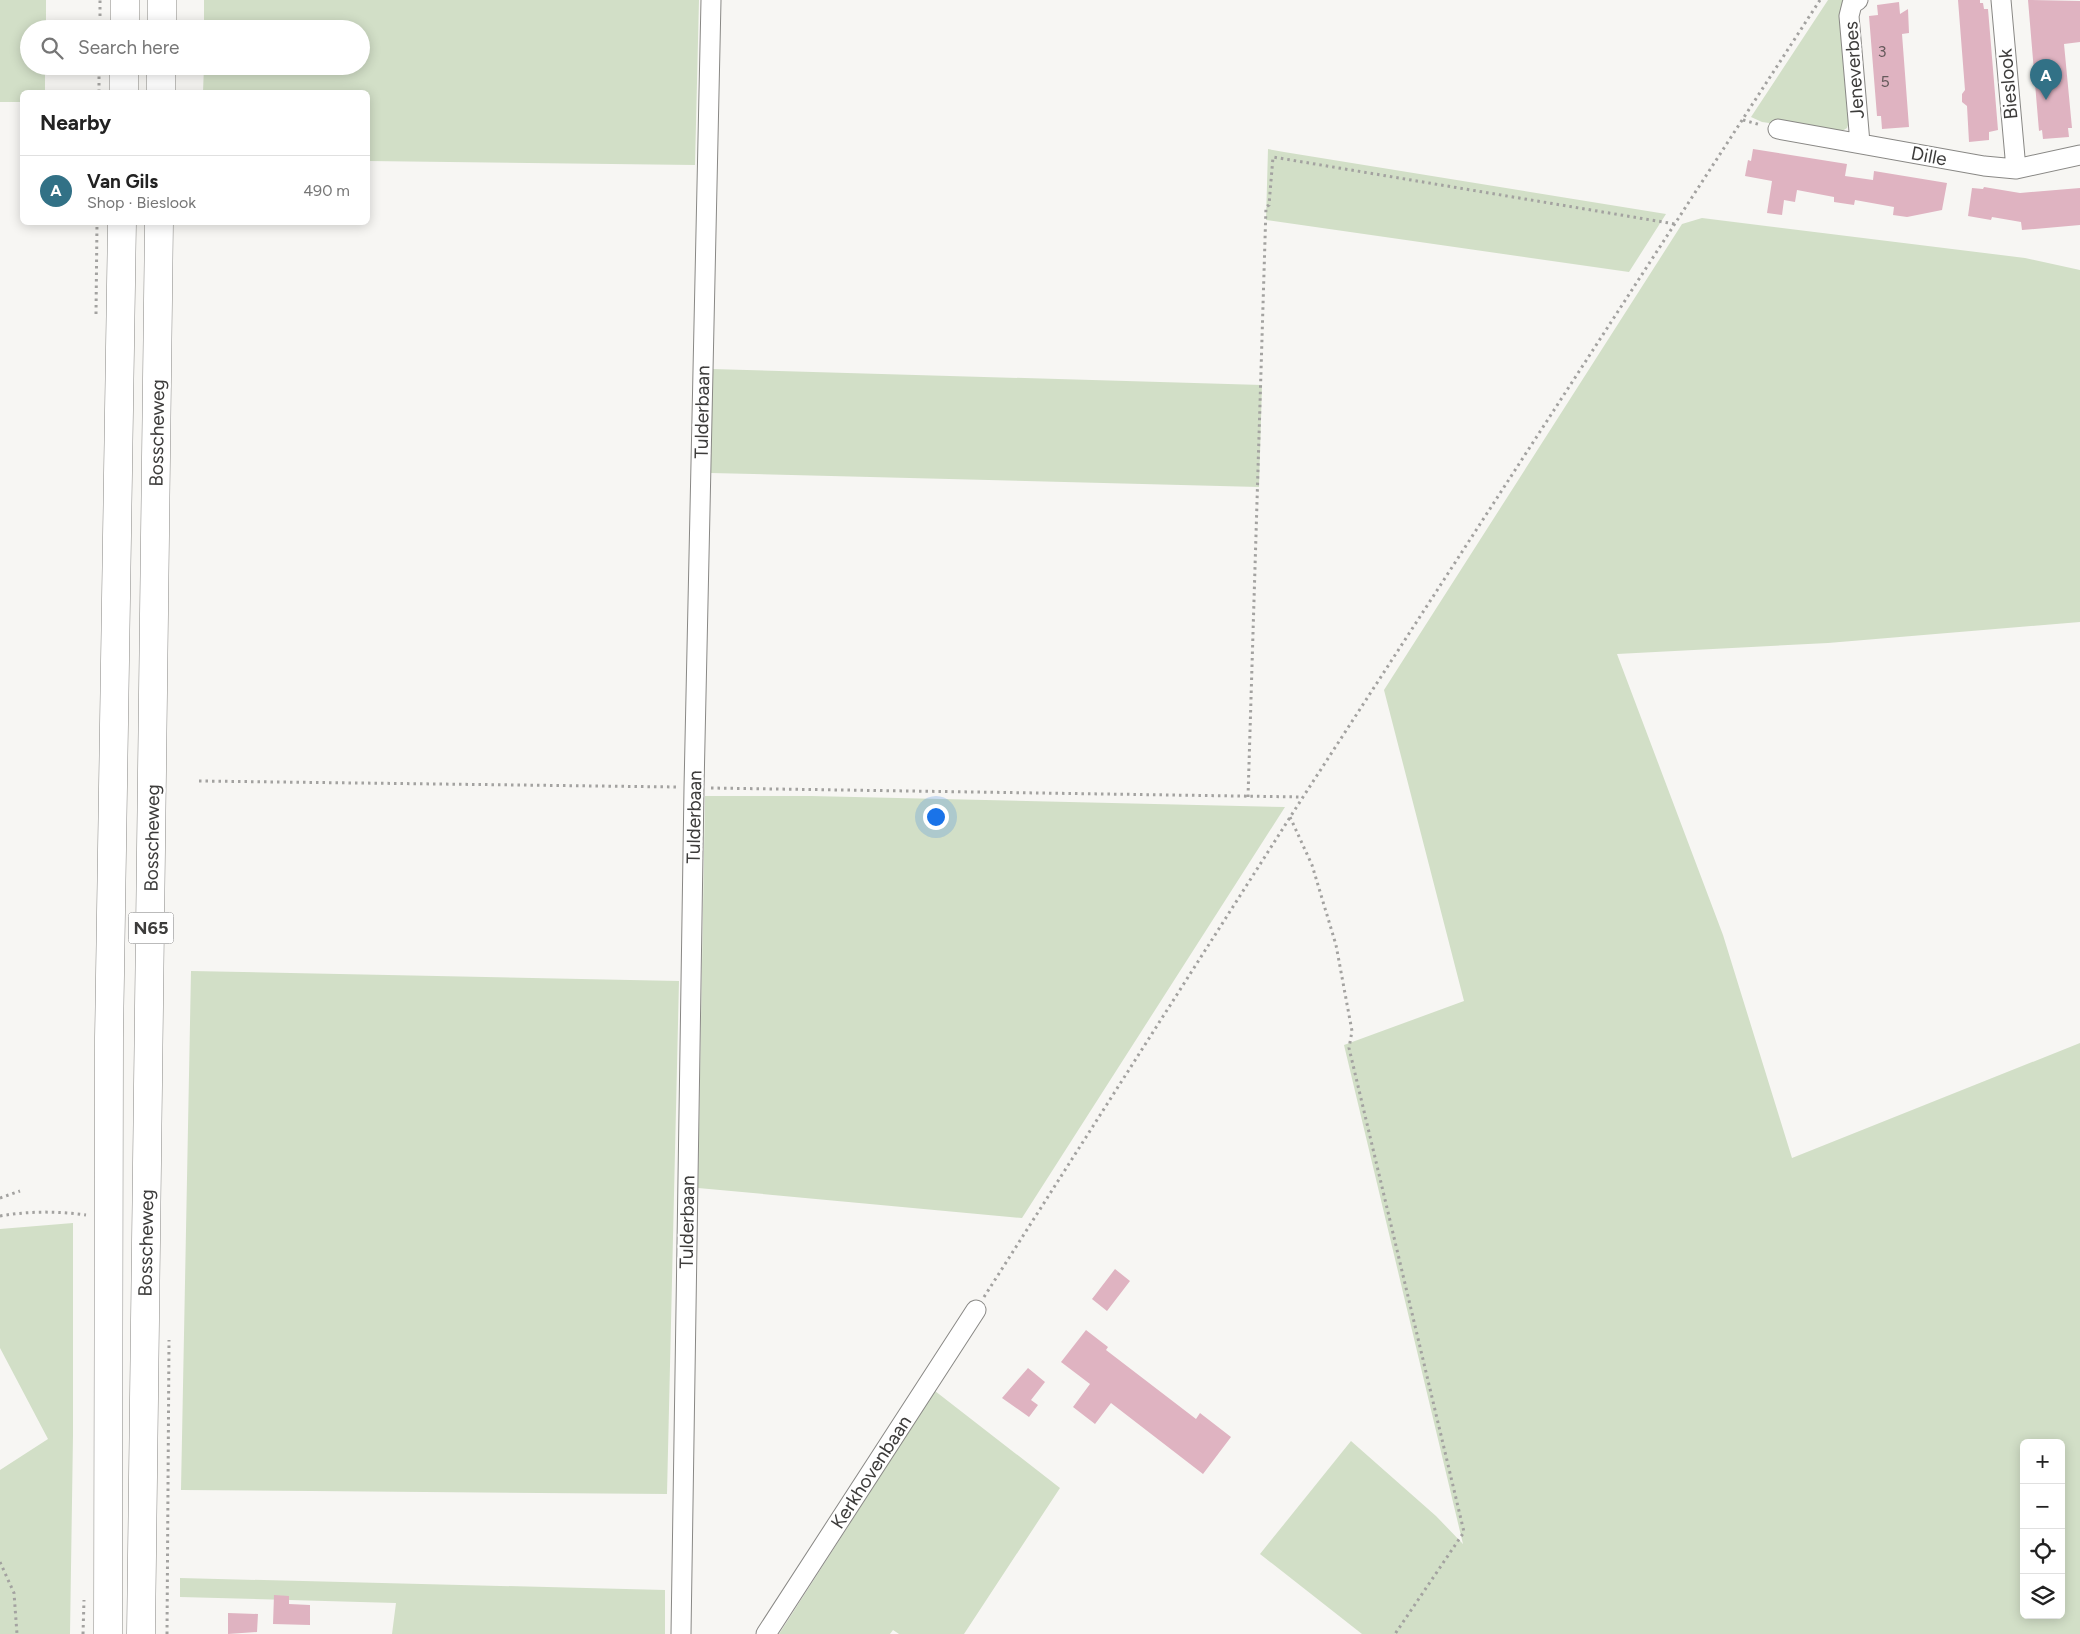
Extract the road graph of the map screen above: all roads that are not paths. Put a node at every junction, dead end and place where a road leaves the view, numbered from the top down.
1 (125, 0) edge
2 (162, 0) edge
3 (710, 0) edge
4 (1858, 0) edge
5 (2001, 0) edge
6 (125, 20) edge
7 (162, 20) edge
8 (124, 75) edge
9 (161, 75) edge
10 (124, 90) edge
11 (161, 90) edge
12 (1778, 129) dead end
13 (1860, 143) junction
14 (2080, 155) edge
15 (2016, 169) junction
16 (122, 225) edge
17 (159, 225) edge
18 (976, 1310) road end
19 (108, 1634) edge
20 (141, 1634) edge
21 (681, 1634) edge
22 (766, 1634) edge

1 - 6 main road
2 - 7 main road
3 - 21 street, Tulderbaan
4 - 13 street, Jeneverbes
5 - 15 street, Bieslook
8 - 10 main road
9 - 11 main road
12 - 13 street, Dille
13 - 15 street, Dille
14 - 15 street, Dille
16 - 19 main road, Bosscheweg / N65
17 - 20 main road, Bosscheweg / N65
18 - 22 street, Kerkhovenbaan

